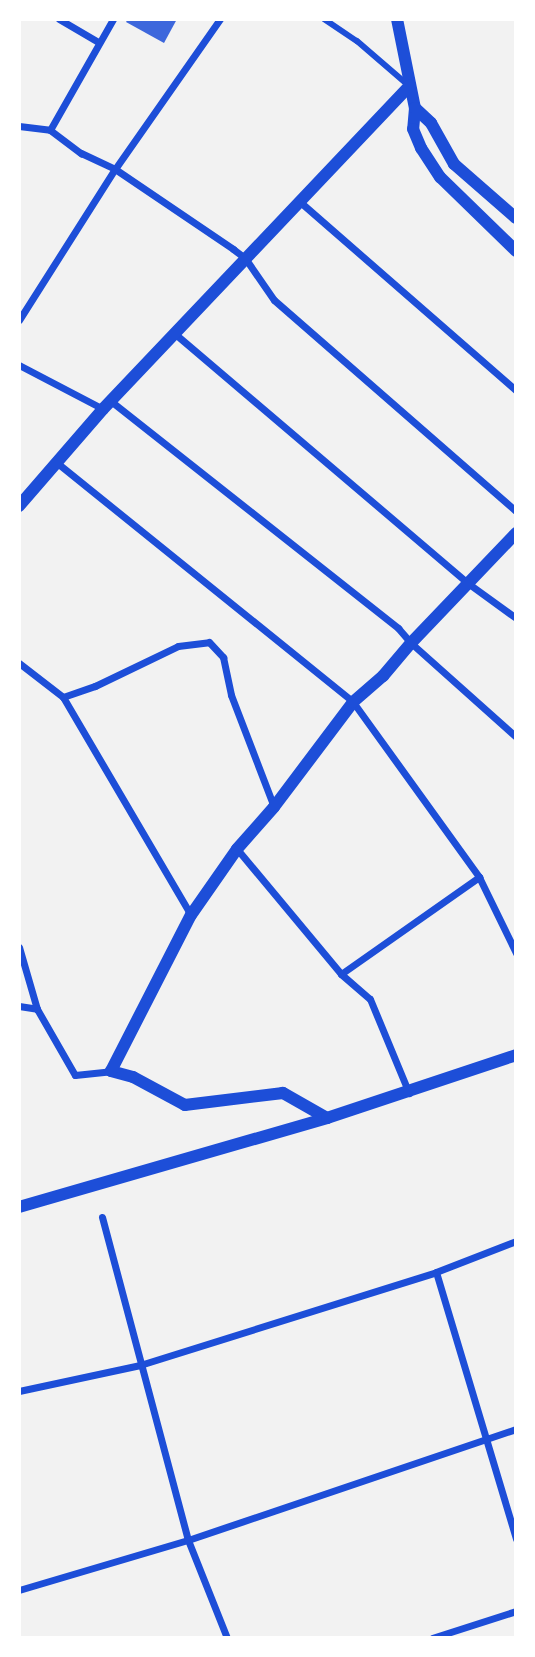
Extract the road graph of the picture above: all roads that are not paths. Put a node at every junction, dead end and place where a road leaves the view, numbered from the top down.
1 (59, 19) edge
2 (113, 19) edge
3 (220, 19) edge
4 (324, 19) edge
5 (397, 19) edge
6 (98, 42) junction
7 (410, 86) junction
8 (415, 108) junction
9 (19, 126) edge
10 (50, 130) junction
11 (115, 169) junction
12 (299, 201) junction
13 (516, 218) edge
14 (516, 251) edge
15 (245, 258) junction
16 (23, 307) edge
17 (19, 320) edge
18 (174, 333) junction
19 (19, 365) edge
20 (516, 390) edge
21 (107, 406) junction
22 (55, 462) junction
23 (19, 506) edge
24 (516, 511) edge
25 (516, 533) edge
26 (469, 584) junction
27 (516, 618) edge
28 (411, 643) junction
29 (19, 663) edge
30 (63, 697) junction
31 (353, 702) junction
32 (516, 737) edge
33 (274, 807) junction
34 (237, 849) junction
35 (479, 877) junction
36 (191, 915) junction
37 (19, 947) edge
38 (516, 954) edge
39 (341, 974) junction
40 (19, 1006) edge
41 (37, 1009) junction
42 (516, 1055) edge
43 (111, 1071) junction
44 (409, 1093) junction
45 (327, 1118) junction
46 (19, 1206) edge
47 (102, 1217) dead end
48 (516, 1241) edge
49 (436, 1272) junction
50 (140, 1365) junction
51 (19, 1391) edge
52 (516, 1429) edge
53 (487, 1438) junction
54 (516, 1539) edge
55 (188, 1540) junction
56 (19, 1590) edge
57 (516, 1611) edge
58 (226, 1638) edge
59 (432, 1638) edge

1 - 6 street
2 - 6 street
3 - 11 street
4 - 7 street
5 - 7 street
6 - 10 street
7 - 8 street
7 - 12 street
8 - 13 street
8 - 14 street
9 - 10 street
10 - 11 street
11 - 15 street
11 - 16 street
12 - 15 street
12 - 20 street
15 - 18 street
15 - 24 street
16 - 17 street
18 - 21 street
18 - 26 street
19 - 21 street
21 - 22 street
21 - 28 street
22 - 23 street
22 - 31 street
25 - 26 street
26 - 27 street
26 - 28 street
28 - 31 street
28 - 32 street
29 - 30 street
30 - 33 street
30 - 36 street
31 - 33 street
31 - 35 street
33 - 34 street
34 - 36 street
34 - 39 street
35 - 38 street
35 - 39 street
36 - 43 street
37 - 41 street
39 - 44 street
40 - 41 street
41 - 43 street
42 - 44 street
43 - 45 street
44 - 45 street
45 - 46 street
47 - 50 street
48 - 49 street
49 - 50 street
49 - 53 street
50 - 51 street
50 - 55 street
52 - 53 street
53 - 54 street
53 - 55 street
55 - 56 street
55 - 58 street
57 - 59 street

